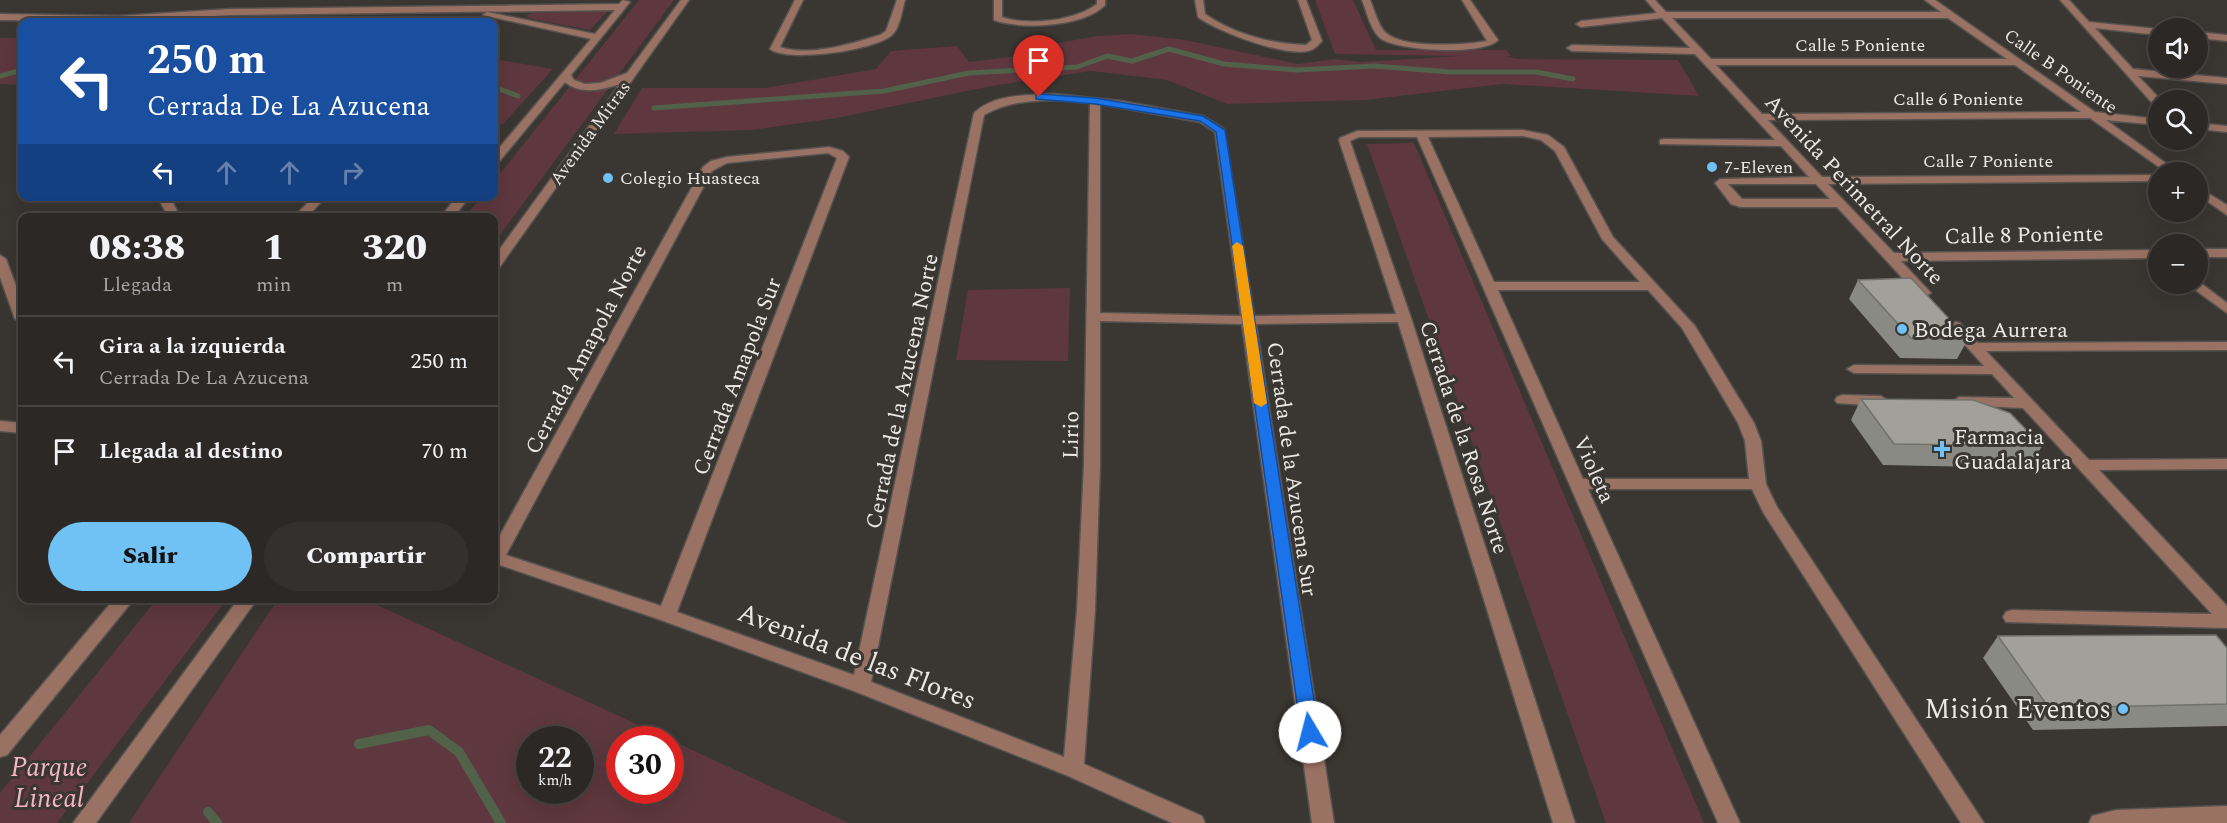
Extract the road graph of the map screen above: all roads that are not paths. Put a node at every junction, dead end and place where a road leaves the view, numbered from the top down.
1 (246, 0) edge
2 (685, 0) edge
3 (799, 0) edge
4 (901, 0) edge
5 (998, 0) edge
6 (1101, 0) edge
7 (1199, 0) edge
8 (1302, 0) edge
9 (1366, 0) edge
10 (1466, 0) edge
11 (1650, 0) edge
12 (1929, 0) edge
13 (2064, 0) edge
14 (625, 3) edge
15 (458, 9) junction
16 (230, 12) junction
17 (1664, 15) junction
18 (1951, 15) junction
19 (0, 17) edge
20 (60, 18) edge
21 (135, 18) edge
22 (1581, 24) dead end
23 (2089, 25) junction
24 (2148, 31) edge
25 (2208, 36) edge
26 (597, 37) junction
27 (2227, 38) edge
28 (1572, 48) dead end
29 (1696, 51) junction
30 (1706, 62) junction
31 (2015, 62) junction
32 (2131, 72) junction
33 (633, 74) junction
34 (566, 75) junction
35 (2227, 81) edge
36 (2148, 92) edge
37 (1095, 101) junction
38 (2092, 115) junction
39 (1758, 117) junction
40 (2148, 121) edge
41 (2208, 127) edge
42 (2227, 129) edge
43 (1421, 133) junction
44 (1664, 142) dead end
45 (1782, 143) junction
46 (498, 156) edge
47 (2158, 162) edge
48 (715, 163) joint
49 (2148, 178) edge
50 (1817, 180) junction
51 (2208, 197) edge
52 (316, 201) edge
53 (460, 201) edge
54 (1839, 203) junction
55 (2227, 211) edge
56 (304, 213) edge
57 (450, 213) edge
58 (2208, 253) edge
59 (2227, 253) edge
60 (2148, 254) edge
61 (1890, 256) junction
62 (0, 259) edge
63 (498, 260) edge
64 (1490, 286) junction
65 (1649, 286) junction
66 (2207, 294) edge
67 (18, 308) edge
68 (2227, 309) edge
69 (1094, 317) junction
70 (1404, 318) junction
71 (1248, 320) junction
72 (2227, 346) edge
73 (1975, 347) junction
74 (1854, 369) dead end
75 (1996, 369) junction
76 (1842, 400) dead end
77 (1900, 401) edge
78 (1946, 402) edge
79 (2028, 403) junction
80 (0, 426) edge
81 (18, 428) edge
82 (2227, 464) edge
83 (2086, 465) junction
84 (1576, 484) junction
85 (1758, 484) junction
86 (498, 552) edge
87 (498, 558) edge
88 (122, 603) edge
89 (245, 603) edge
90 (667, 615) junction
91 (2012, 617) dead end
92 (2227, 620) edge
93 (861, 686) junction
94 (0, 749) edge
95 (1073, 769) junction
96 (2227, 815) edge
97 (84, 823) edge
98 (1194, 823) edge
99 (1323, 823) edge
100 (1564, 823) edge
101 (1729, 823) edge
102 (1973, 823) edge
103 (2100, 823) edge

1 - 16 street
2 - 33 street, Avenida Mitras
3 - 4 street
5 - 6 street
7 - 8 street
9 - 10 street
11 - 17 street, Avenida Perimetral Norte
12 - 18 street, Calle B Poniente
13 - 23 street
14 - 15 street
14 - 26 street
15 - 16 street
15 - 26 street
16 - 21 street
17 - 18 street
17 - 22 street
17 - 29 street, Avenida Perimetral Norte
18 - 31 street, Calle B Poniente
19 - 20 street
23 - 24 street
23 - 32 street
25 - 27 street
26 - 34 street
28 - 29 street
29 - 30 street, Avenida Perimetral Norte
30 - 31 street, Calle 5 Poniente
30 - 39 street, Avenida Perimetral Norte
31 - 38 street, Calle B Poniente
32 - 35 street
32 - 36 street
33 - 34 street
33 - 63 street, Avenida Mitras
34 - 46 street
37 - 69 street, Lirio
37 - 71 street, Cerrada de la Azucena Sur
37 - 93 street, Cerrada de la Azucena Norte
38 - 39 street, Calle 6 Poniente
38 - 40 street, Calle 6 Poniente
38 - 47 street, Calle B Poniente
39 - 45 street, Avenida Perimetral Norte
41 - 42 street
43 - 64 street, Violeta
43 - 65 street
43 - 70 street, Cerrada de la Rosa Norte
44 - 45 street
45 - 50 street, Avenida Perimetral Norte
48 - 86 street, Cerrada Amapola Norte
48 - 90 street, Cerrada Amapola Sur
49 - 50 street, Calle 7 Poniente
50 - 54 street, Avenida Perimetral Norte
50 - 54 street, Calle 7 Poniente
51 - 55 street
52 - 56 street
53 - 57 street
54 - 61 street, Avenida Perimetral Norte
58 - 59 street
60 - 61 street, Calle 8 Poniente
61 - 73 street, Avenida Perimetral Norte
62 - 67 street
64 - 65 street
64 - 84 street, Violeta
65 - 85 street
66 - 68 street
69 - 71 street
69 - 95 street, Lirio
70 - 71 street
70 - 100 street, Cerrada de la Rosa Norte
71 - 99 street, Cerrada de la Azucena Sur
72 - 73 street
73 - 75 street, Avenida Perimetral Norte
74 - 75 street
75 - 79 street, Avenida Perimetral Norte
76 - 77 street
78 - 79 street
79 - 83 street, Avenida Perimetral Norte
80 - 81 street
82 - 83 street
83 - 92 street, Avenida Perimetral Norte
84 - 85 street
84 - 101 street, Violeta
85 - 102 street
87 - 90 street, Avenida de las Flores
88 - 94 street
89 - 97 street
90 - 93 street, Avenida de las Flores
91 - 92 street
93 - 95 street, Avenida de las Flores
95 - 98 street, Avenida de las Flores
96 - 103 street

